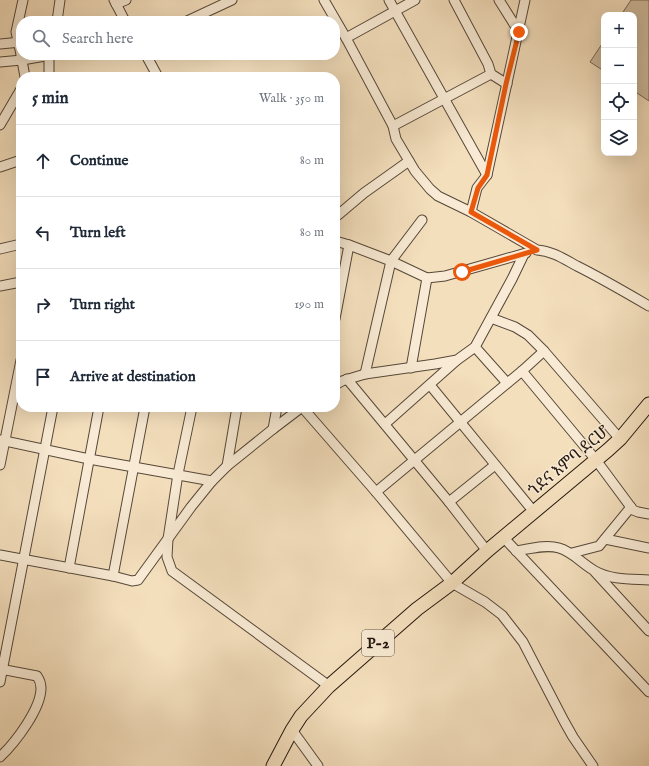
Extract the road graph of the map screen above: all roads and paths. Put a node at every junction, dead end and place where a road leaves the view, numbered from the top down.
1 (23, 0) edge
2 (60, 0) edge
3 (126, 0) edge
4 (232, 0) edge
5 (324, 0) edge
6 (389, 0) edge
7 (415, 0) edge
8 (454, 0) edge
9 (499, 0) edge
10 (525, 0) edge
11 (115, 2) edge
12 (396, 11) junction
13 (20, 16) edge
14 (58, 16) edge
15 (122, 16) edge
16 (198, 16) edge
17 (333, 16) edge
18 (340, 28) edge
19 (519, 32) junction
20 (346, 38) junction
21 (16, 42) edge
22 (0, 44) edge
23 (16, 57) edge
24 (22, 60) edge
25 (50, 60) edge
26 (149, 60) edge
27 (0, 62) edge
28 (24, 72) edge
29 (49, 72) edge
30 (155, 72) edge
31 (491, 74) junction
32 (506, 84) junction
33 (16, 98) edge
34 (445, 99) junction
35 (0, 125) edge
36 (394, 126) junction
37 (409, 161) junction
38 (16, 162) edge
39 (0, 167) edge
40 (487, 175) junction
41 (471, 212) junction
42 (340, 213) edge
43 (422, 220) dead end
44 (340, 242) edge
45 (16, 245) edge
46 (349, 245) junction
47 (0, 249) edge
48 (537, 250) junction
49 (524, 254) junction
50 (391, 261) junction
51 (427, 278) junction
52 (16, 283) edge
53 (0, 286) edge
54 (340, 293) edge
55 (649, 306) edge
56 (491, 318) junction
57 (475, 347) junction
58 (544, 351) junction
59 (458, 360) junction
60 (411, 368) junction
61 (522, 371) junction
62 (365, 374) junction
63 (347, 379) junction
64 (16, 382) edge
65 (340, 382) edge
66 (506, 383) junction
67 (430, 385) junction
68 (649, 404) edge
69 (52, 412) edge
70 (98, 412) edge
71 (145, 412) edge
72 (191, 412) edge
73 (236, 412) edge
74 (276, 412) edge
75 (295, 412) edge
76 (306, 412) edge
77 (460, 422) junction
78 (385, 424) junction
79 (273, 429) junction
80 (620, 439) junction
81 (3, 441) edge
82 (45, 450) junction
83 (89, 459) junction
84 (414, 460) junction
85 (596, 460) junction
86 (0, 465) edge
87 (495, 465) junction
88 (227, 466) junction
89 (134, 467) junction
90 (178, 474) junction
91 (212, 481) junction
92 (376, 492) junction
93 (449, 502) junction
94 (631, 507) junction
95 (534, 512) junction
96 (649, 514) edge
97 (503, 537) junction
98 (168, 539) junction
99 (605, 539) junction
100 (649, 548) edge
101 (487, 551) junction
102 (516, 551) junction
103 (572, 553) junction
104 (0, 556) edge
105 (24, 560) junction
106 (69, 568) junction
107 (594, 571) junction
108 (113, 576) junction
109 (649, 580) edge
110 (452, 583) junction
111 (649, 631) edge
112 (1, 669) edge
113 (0, 682) edge
114 (329, 686) junction
115 (649, 692) edge
116 (292, 730) junction
117 (0, 757) edge
118 (273, 766) edge
119 (318, 766) edge
120 (593, 766) edge

1 - 13 street
2 - 14 street
3 - 11 street
4 - 16 street
5 - 17 street
6 - 12 street
7 - 12 street
8 - 31 street
9 - 19 street
10 - 19 street
11 - 15 street
12 - 20 street
12 - 34 street
18 - 20 street
19 - 32 street
20 - 36 street
21 - 22 street
23 - 27 street
24 - 28 street
25 - 29 street
26 - 30 street
31 - 32 street
31 - 34 street
32 - 40 street
33 - 35 street
34 - 36 street
34 - 40 street
36 - 37 street
37 - 41 street
37 - 42 street
38 - 39 street
40 - 41 street
41 - 48 street
43 - 50 street
44 - 46 street
45 - 47 street
46 - 50 street
46 - 54 street
48 - 49 street
48 - 55 street
49 - 51 street
49 - 56 street
50 - 51 street
50 - 62 street
51 - 60 street
52 - 53 street
56 - 57 street
56 - 58 street
57 - 59 street
57 - 66 street
58 - 61 street
58 - 80 street
59 - 60 street
59 - 67 street
60 - 62 street
61 - 66 street
61 - 85 street
62 - 63 street
63 - 65 street
63 - 78 street
64 - 81 street
66 - 77 street
67 - 77 street
67 - 78 street
68 - 80 highway, ጎደና እምባ ደርሆ / P-2
69 - 82 street
70 - 83 street
71 - 89 street
72 - 90 street
73 - 88 street
74 - 79 street
75 - 79 street
76 - 92 street
77 - 84 street
77 - 87 street
78 - 84 street
79 - 88 street
80 - 85 highway, ጎደና እምባ ደርሆ / P-2
81 - 82 street
81 - 86 street
82 - 83 street
82 - 105 street
83 - 89 street
83 - 106 street
84 - 92 street
84 - 93 street
85 - 94 street
85 - 95 highway, ጎደና እምባ ደርሆ / P-2
87 - 93 street
87 - 95 street
88 - 91 street
89 - 90 street
89 - 108 street
90 - 91 street
90 - 98 street
91 - 98 street
92 - 110 street
93 - 101 street
94 - 96 street
94 - 99 street
95 - 97 highway, ጎደና እምባ ደርሆ / P-2
97 - 101 highway, P-2
97 - 102 street
98 - 108 street
98 - 114 street
99 - 100 street
99 - 103 street
101 - 110 highway, P-2
102 - 103 street
102 - 115 street
103 - 107 street
104 - 105 street
105 - 106 street
105 - 112 street
106 - 108 street
107 - 109 street
107 - 111 street
110 - 114 highway, P-2
110 - 120 street
112 - 113 street
112 - 117 street
114 - 116 highway, P-2
116 - 118 highway, P-2
116 - 119 street

